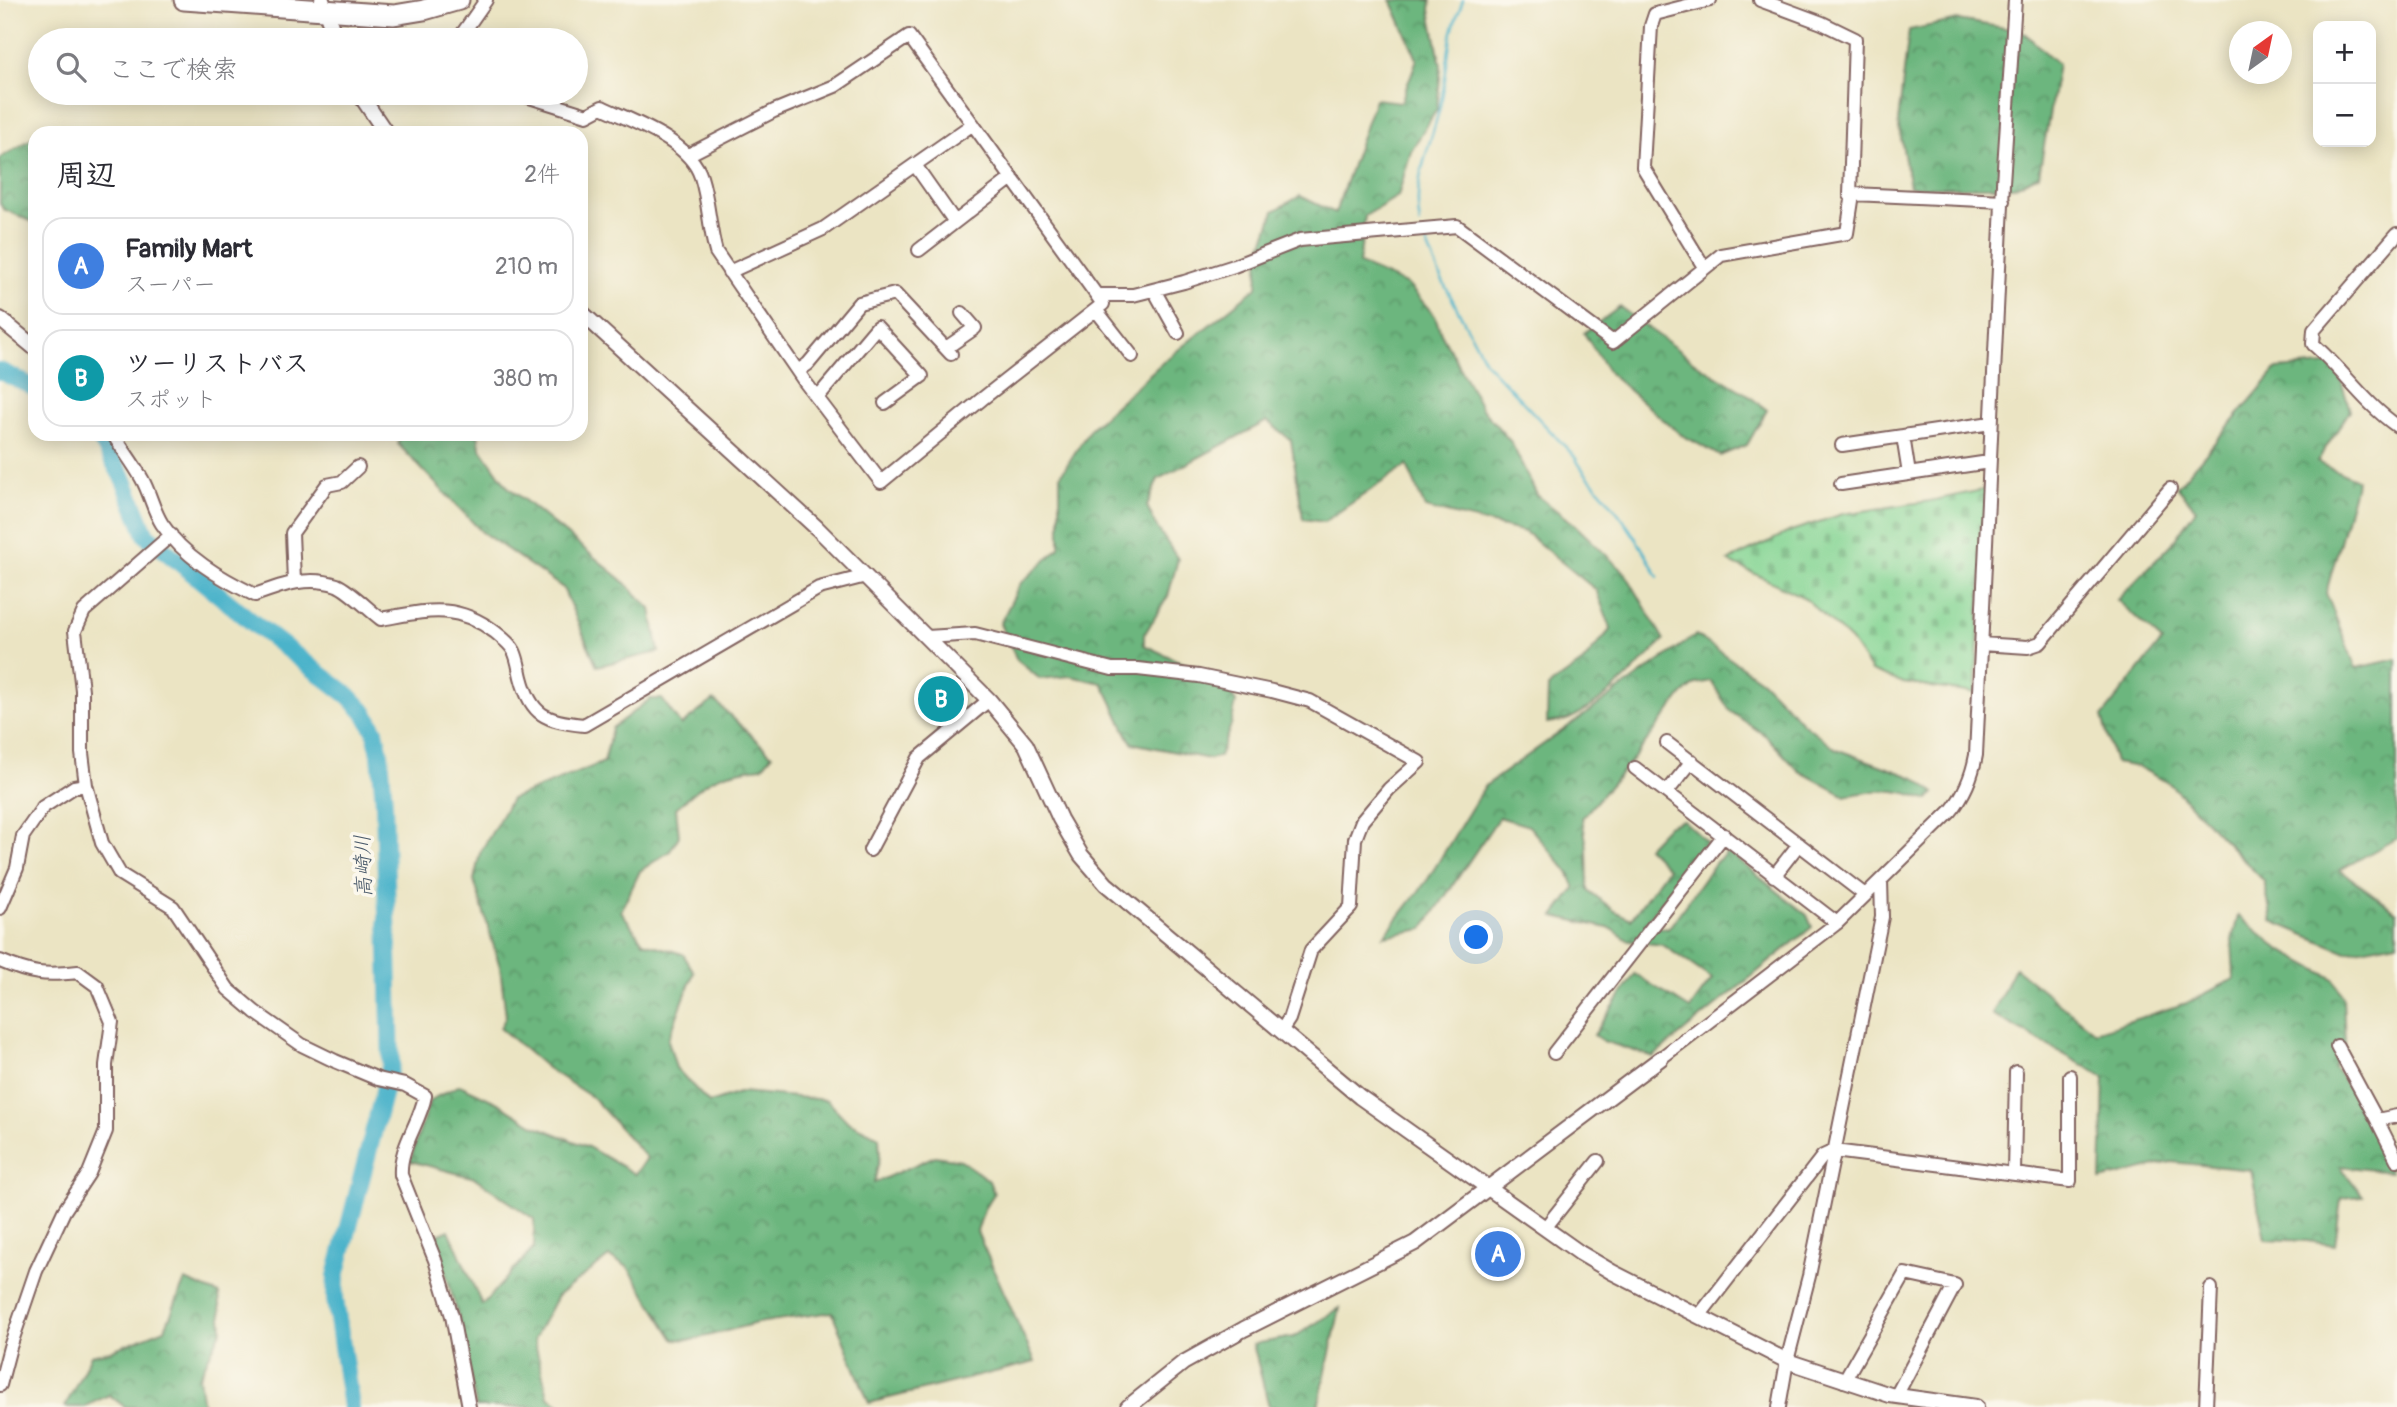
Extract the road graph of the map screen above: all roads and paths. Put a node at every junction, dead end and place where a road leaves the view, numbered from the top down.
1 (184, 0) edge
2 (459, 0) edge
3 (486, 0) edge
4 (1710, 0) edge
5 (1760, 0) edge
6 (2015, 0) edge
7 (324, 5) edge
8 (332, 28) edge
9 (466, 28) edge
10 (367, 105) edge
11 (555, 105) edge
12 (973, 124) junction
13 (381, 126) edge
14 (688, 155) junction
15 (915, 165) junction
16 (1012, 178) junction
17 (1853, 194) junction
18 (2003, 201) junction
19 (955, 222) junction
20 (2397, 234) edge
21 (919, 250) dead end
22 (1704, 267) junction
23 (729, 272) junction
24 (1154, 290) junction
25 (1097, 295) junction
26 (1096, 310) junction
27 (962, 313) dead end
28 (588, 318) edge
29 (0, 319) edge
30 (1178, 333) dead end
31 (28, 342) edge
32 (1132, 356) dead end
33 (798, 371) junction
34 (817, 398) junction
35 (885, 403) dead end
36 (1991, 423) junction
37 (2397, 426) edge
38 (1903, 436) junction
39 (118, 441) edge
40 (1842, 445) dead end
41 (1989, 462) junction
42 (358, 467) dead end
43 (1909, 474) junction
44 (1841, 484) dead end
45 (2170, 489) dead end
46 (171, 535) junction
47 (866, 576) junction
48 (294, 582) junction
49 (927, 637) junction
50 (1981, 644) junction
51 (989, 699) junction
52 (1667, 743) dead end
53 (1692, 761) junction
54 (1635, 768) dead end
55 (86, 785) junction
56 (1667, 792) junction
57 (1724, 835) junction
58 (1799, 844) junction
59 (870, 850) dead end
60 (1774, 876) junction
61 (1881, 880) junction
62 (1864, 895) junction
63 (0, 908) edge
64 (1836, 923) junction
65 (0, 961) edge
66 (1281, 1031) junction
67 (2337, 1046) dead end
68 (1554, 1054) dead end
69 (1661, 1058) joint
70 (2016, 1072) dead end
71 (2070, 1076) dead end
72 (2397, 1116) edge
73 (2376, 1121) junction
74 (1834, 1151) junction
75 (2397, 1160) edge
76 (1598, 1161) dead end
77 (2014, 1173) junction
78 (1488, 1188) junction
79 (1545, 1228) junction
80 (2211, 1288) dead end
81 (1699, 1316) junction
82 (1787, 1361) junction
83 (1844, 1381) junction
84 (0, 1385) edge
85 (1896, 1396) junction
86 (470, 1407) edge
87 (1128, 1407) edge
88 (1779, 1407) edge
89 (1976, 1407) edge
90 (2206, 1407) edge

1 - 7 highway
2 - 7 highway
3 - 9 street
4 - 22 street
5 - 17 street
6 - 18 street
7 - 8 street
10 - 13 street
11 - 14 street
12 - 14 street
12 - 15 street
12 - 16 street
14 - 23 street
15 - 19 street
15 - 23 street
16 - 19 street
16 - 25 street
17 - 18 street
17 - 22 street
18 - 36 street
19 - 21 street
20 - 37 street
22 - 24 street
23 - 33 street
24 - 25 street
24 - 30 street
25 - 26 street
26 - 32 street
26 - 34 street
27 - 33 street
28 - 47 street
29 - 31 street
33 - 34 street
34 - 35 street
36 - 38 street
36 - 41 street
38 - 40 street
38 - 43 street
39 - 46 street
41 - 43 street
41 - 50 street
42 - 48 street
43 - 44 street
45 - 50 street
46 - 48 street
46 - 55 street
47 - 48 street
47 - 49 street
49 - 51 street
49 - 66 street
50 - 61 street
51 - 59 street
51 - 66 street
52 - 53 street
53 - 56 street
53 - 58 street
54 - 56 street
55 - 63 street
55 - 86 street
56 - 57 street
57 - 60 street
57 - 68 street
58 - 60 street
58 - 62 street
60 - 64 street
61 - 62 street
61 - 74 street
62 - 64 street
64 - 69 street
65 - 84 street
66 - 78 street
67 - 73 street
69 - 78 street
70 - 77 street
71 - 77 street
72 - 73 street
73 - 75 street
74 - 77 street
74 - 81 street
74 - 82 street
76 - 79 street
78 - 79 street
78 - 87 street
79 - 81 street
80 - 90 street
81 - 82 street
82 - 83 street
82 - 88 street
83 - 85 street
83 - 85 street
85 - 89 street

